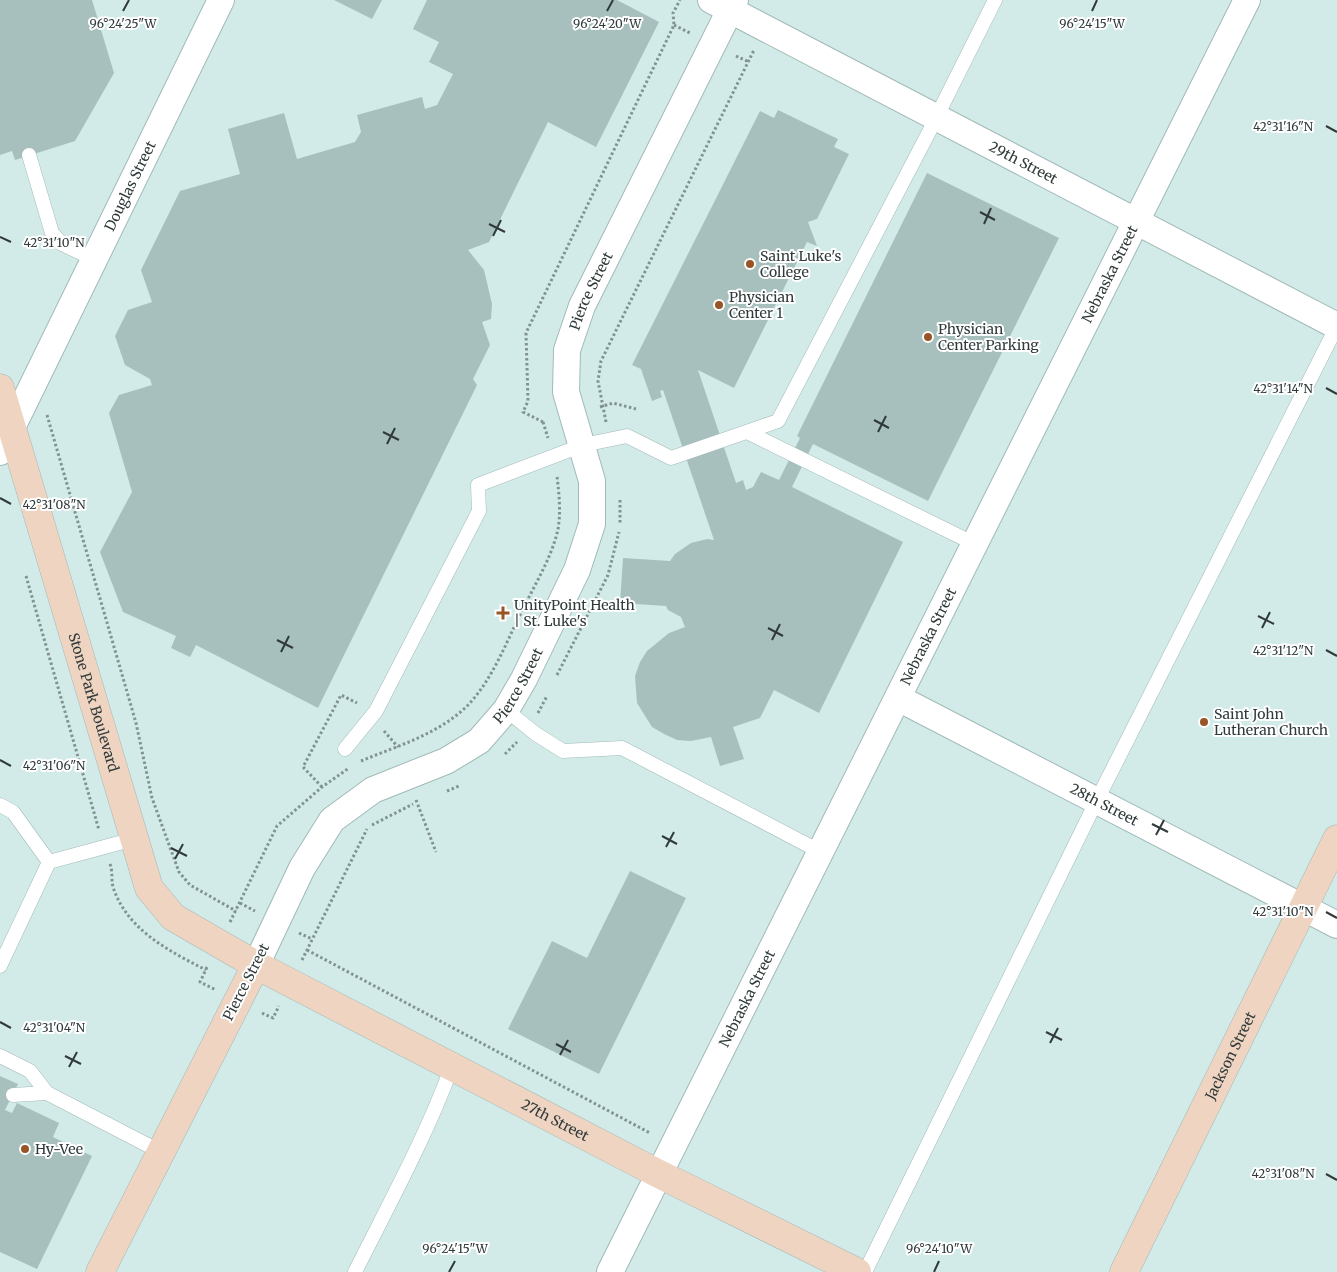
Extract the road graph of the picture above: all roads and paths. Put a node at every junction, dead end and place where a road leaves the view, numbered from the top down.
1 (221, 0) edge
2 (680, 0) edge
3 (994, 0) edge
4 (1247, 0) edge
5 (725, 3) edge
6 (764, 28) junction
7 (936, 118) junction
8 (29, 156) dead end
9 (1135, 221) junction
10 (94, 259) junction
11 (1337, 326) edge
12 (36, 378) junction
13 (0, 388) edge
14 (523, 412) dead end
15 (543, 422) dead end
16 (12, 427) junction
17 (749, 433) junction
18 (610, 440) junction
19 (583, 445) junction
20 (0, 452) edge
21 (553, 456) junction
22 (619, 492) dead end
23 (975, 544) junction
24 (556, 678) dead end
25 (341, 695) dead end
26 (547, 695) dead end
27 (898, 698) junction
28 (506, 710) junction
29 (528, 728) junction
30 (346, 749) dead end
31 (504, 756) dead end
32 (464, 782) dead end
33 (322, 787) junction
34 (440, 794) dead end
35 (425, 799) dead end
36 (1097, 800) junction
37 (0, 805) edge
38 (1337, 839) edge
39 (134, 840) junction
40 (821, 852) junction
41 (49, 862) junction
42 (1303, 907) junction
43 (236, 911) junction
44 (1337, 925) edge
45 (219, 944) junction
46 (307, 950) junction
47 (256, 965) junction
48 (0, 966) edge
49 (200, 982) dead end
50 (290, 983) junction
51 (273, 1018) dead end
52 (0, 1056) edge
53 (452, 1066) junction
54 (47, 1093) junction
55 (13, 1095) dead end
56 (673, 1145) junction
57 (161, 1152) junction
58 (659, 1174) junction
59 (100, 1272) edge
60 (355, 1272) edge
61 (610, 1272) edge
62 (857, 1272) edge
63 (865, 1272) edge
64 (1124, 1272) edge

1 - 10 street, Douglas Street
2 - 14 path
3 - 7 lane
4 - 9 street, Nebraska Street
5 - 6 street, 29th Street
5 - 19 street, Pierce Street
6 - 7 street, 29th Street
6 - 18 path
7 - 9 street, 29th Street
7 - 17 lane
8 - 10 lane
9 - 11 street, 29th Street
9 - 23 street, Nebraska Street
10 - 12 street, Douglas Street
11 - 36 lane
12 - 16 street, Douglas Street
12 - 43 path
13 - 16 main road, Stone Park Boulevard
15 - 21 path
16 - 20 street, Douglas Street
16 - 39 main road, Stone Park Boulevard
17 - 18 lane
17 - 23 lane
18 - 19 lane
19 - 21 lane
19 - 28 street, Pierce Street
21 - 30 lane
21 - 33 path
22 - 24 path
23 - 27 street, Nebraska Street
25 - 33 path
26 - 29 path
27 - 36 street, 28th Street
27 - 40 street, Nebraska Street
28 - 29 lane
28 - 47 street, Pierce Street
29 - 31 path
29 - 40 lane
32 - 34 path
33 - 43 path
35 - 46 path
36 - 42 street, 28th Street
36 - 63 lane
37 - 41 lane
38 - 42 main road, Jackson Street
39 - 41 lane
39 - 45 main road, Stone Park Boulevard
40 - 56 street, Nebraska Street
41 - 48 lane
42 - 44 street, 28th Street
42 - 64 main road, Jackson Street
43 - 45 path
45 - 47 main road, Stone Park Boulevard
45 - 49 path
46 - 50 path
46 - 56 path
47 - 50 main road, 27th Street
47 - 57 main road, Pierce Street
50 - 51 path
50 - 53 main road, 27th Street
52 - 54 lane
53 - 58 main road, 27th Street
53 - 60 lane
54 - 55 lane
54 - 57 lane
56 - 58 street, Nebraska Street
57 - 59 main road, Pierce Street
58 - 61 street, Nebraska Street
58 - 62 main road, 27th Street

